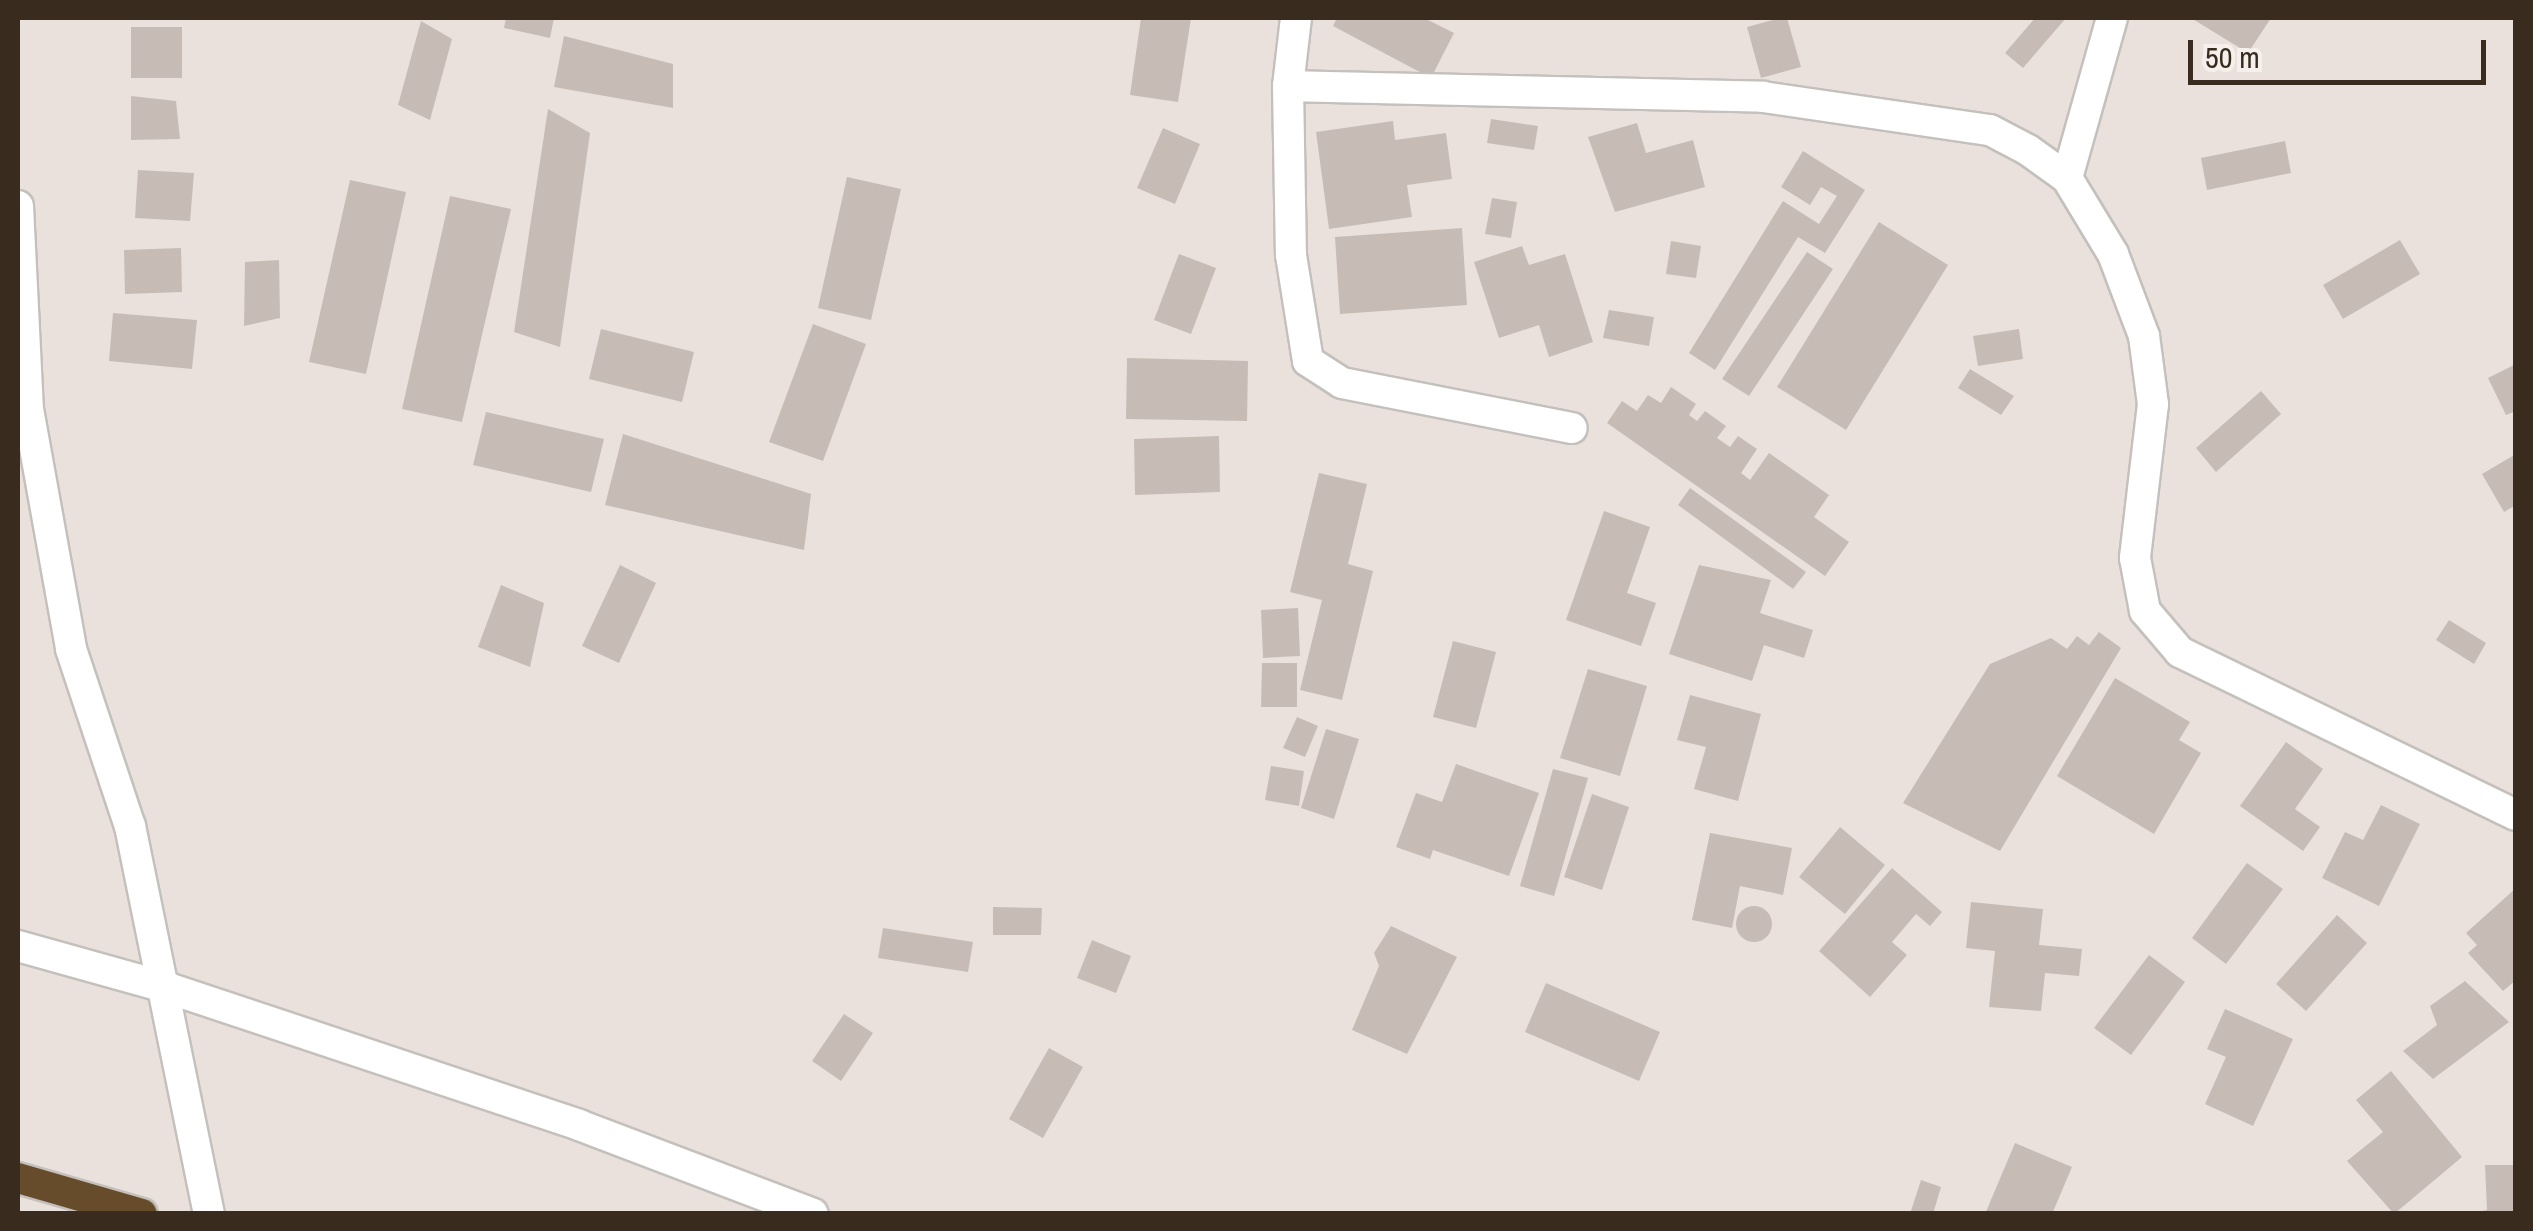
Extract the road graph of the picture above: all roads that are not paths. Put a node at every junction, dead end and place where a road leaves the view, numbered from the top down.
1 (1296, 18) edge
2 (2112, 18) edge
3 (1288, 86) junction
4 (2067, 178) junction
5 (18, 206) edge
6 (1572, 428) dead end
7 (2516, 815) edge
8 (18, 946) edge
9 (168, 988) junction
10 (18, 1178) edge
11 (804, 1212) edge
12 (142, 1214) edge
13 (209, 1214) edge

1 - 3 street
2 - 4 street
3 - 4 street
3 - 6 street
4 - 7 street
5 - 9 street
8 - 9 street
9 - 11 street
9 - 13 street
10 - 12 highway

